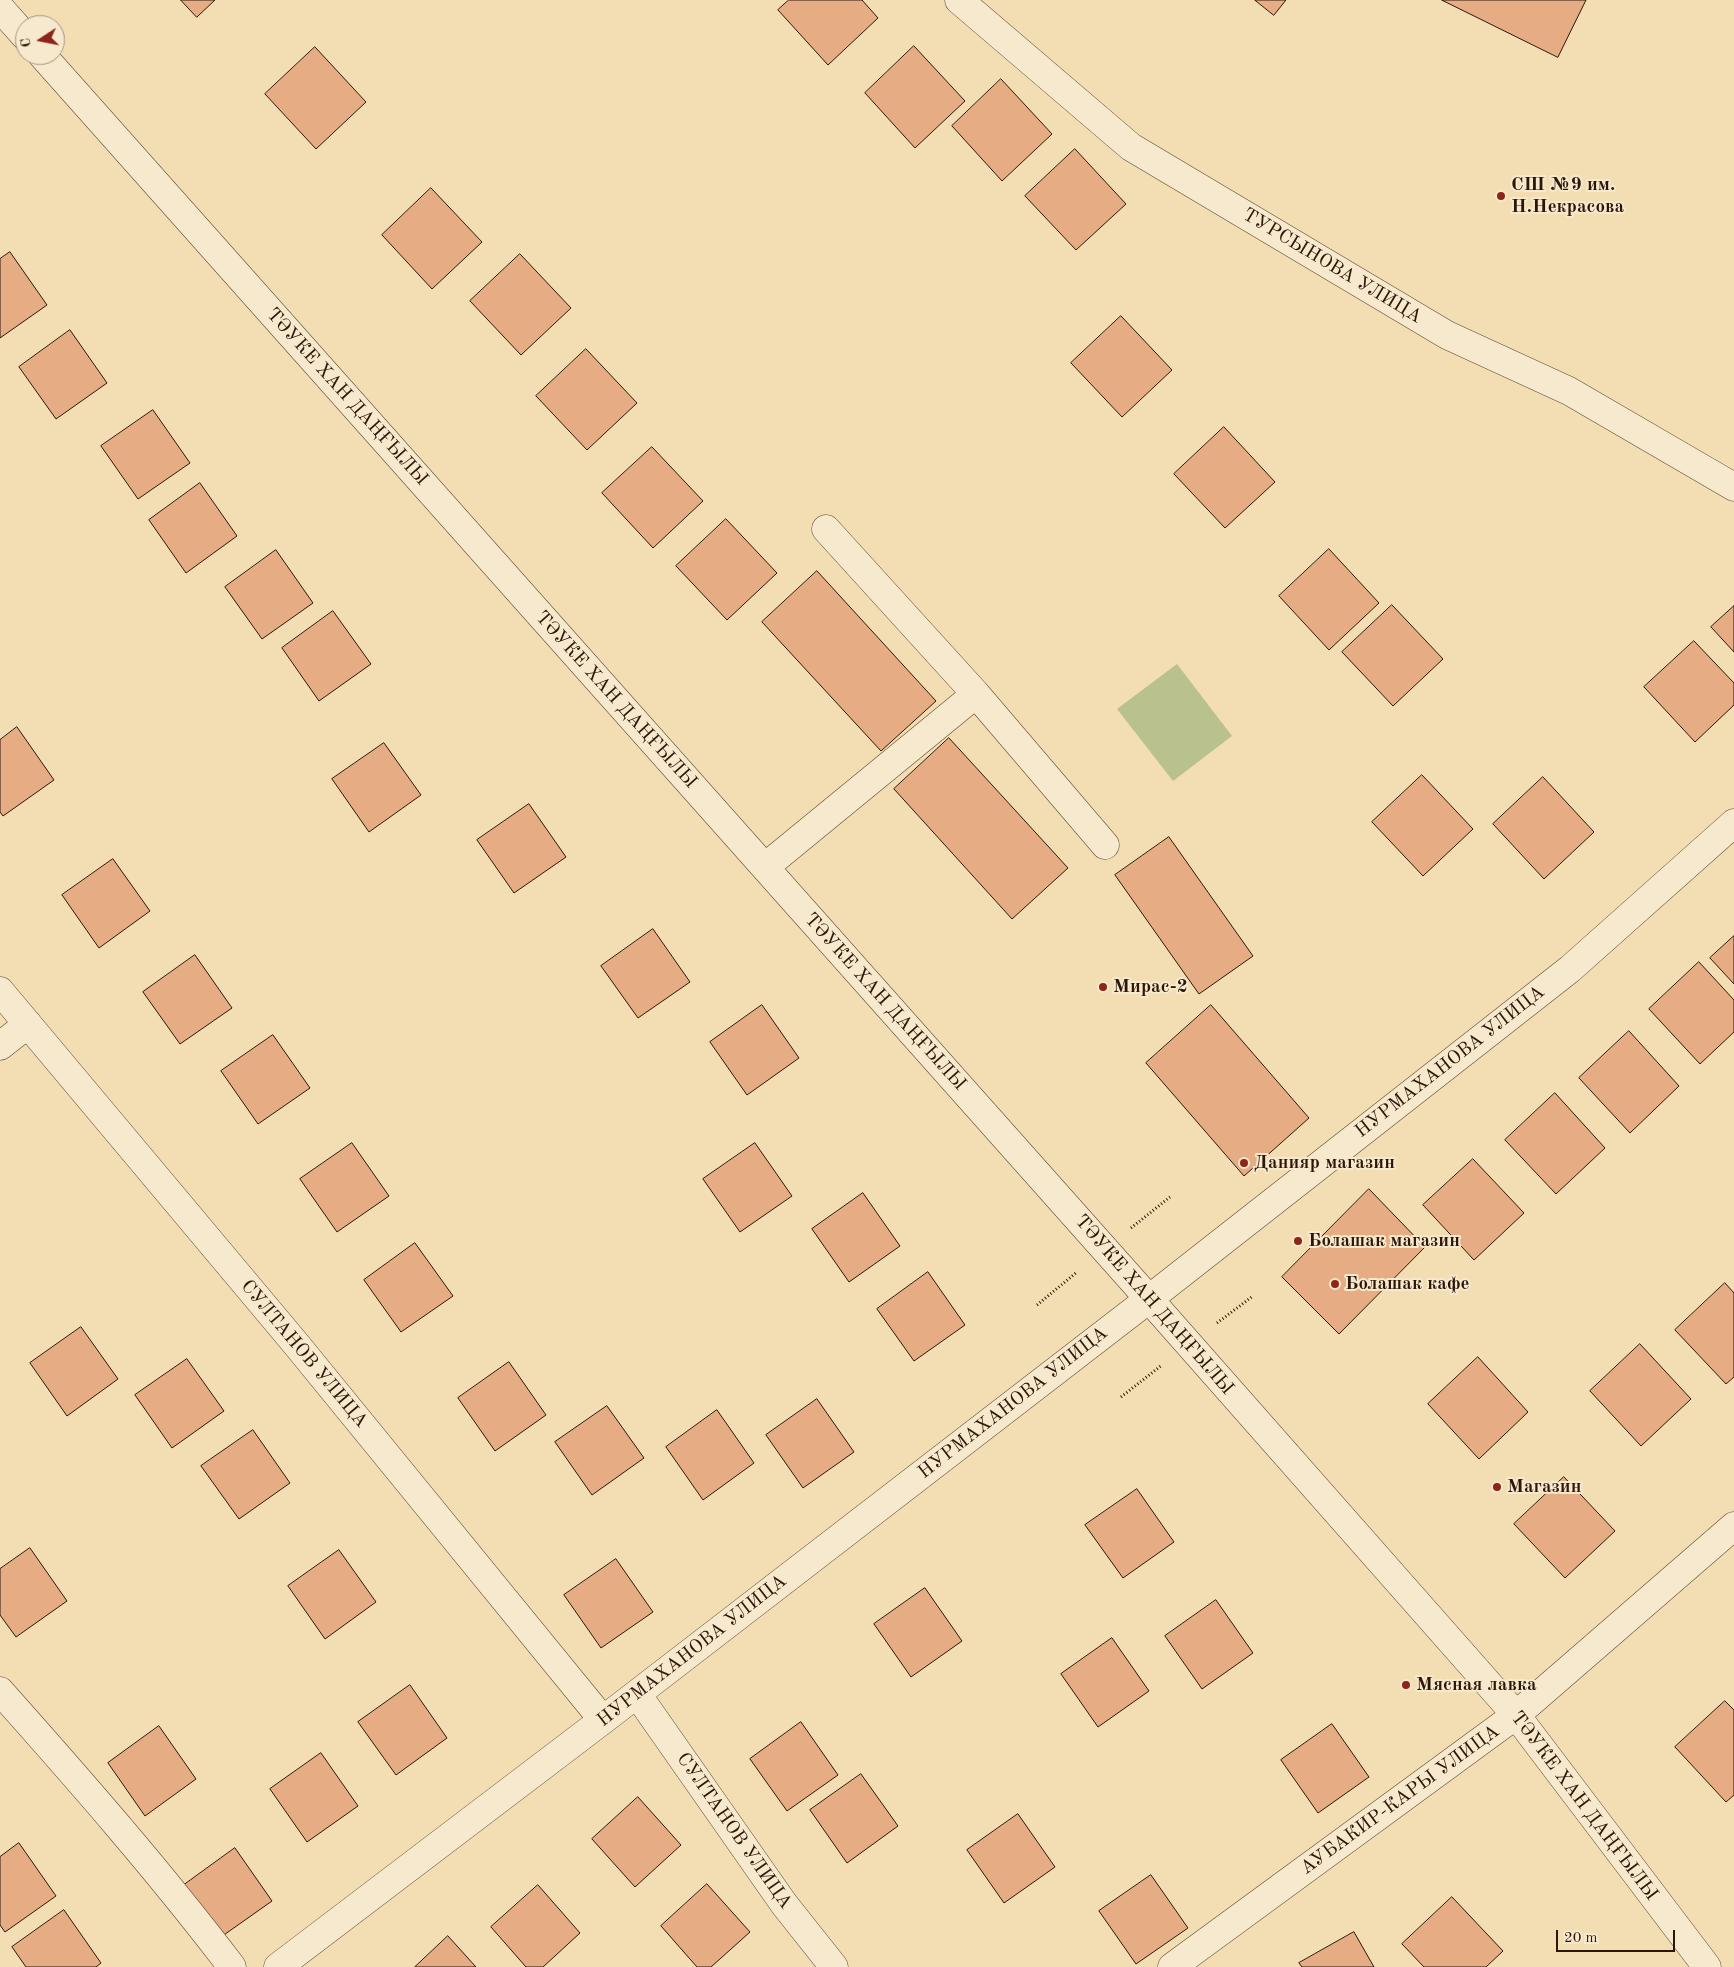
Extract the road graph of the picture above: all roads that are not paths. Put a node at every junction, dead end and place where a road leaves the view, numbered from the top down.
1 (959, 0) edge
2 (0, 8) edge
3 (15, 25) edge
4 (51, 65) edge
5 (1734, 487) edge
6 (826, 529) dead end
7 (976, 694) junction
8 (1734, 823) edge
9 (1105, 846) dead end
10 (764, 867) junction
11 (0, 991) edge
12 (28, 1024) junction
13 (0, 1046) edge
14 (1149, 1298) junction
15 (1734, 1526) edge
16 (0, 1691) edge
17 (637, 1694) junction
18 (1516, 1715) junction
19 (603, 1720) junction
20 (232, 1967) edge
21 (278, 1967) edge
22 (834, 1967) edge
23 (1172, 1967) edge
24 (1707, 1967) edge

1 - 5 street, ТУРСЫНОВА УЛИЦА
2 - 3 street
4 - 10 street, ТӘУКЕ ХАН ДАҢҒЫЛЫ
6 - 7 street
7 - 9 street
7 - 10 street
8 - 14 street, НУРМАХАНОВА УЛИЦА
10 - 14 street, ТӘУКЕ ХАН ДАҢҒЫЛЫ
11 - 12 street, СУЛТАНОВ УЛИЦА
12 - 13 street
12 - 19 street, СУЛТАНОВ УЛИЦА
14 - 17 street, НУРМАХАНОВА УЛИЦА
14 - 18 street, ТӘУКЕ ХАН ДАҢҒЫЛЫ
15 - 18 street, АУБАКИР-КАРЫ УЛИЦА
16 - 20 street
17 - 19 street, НУРМАХАНОВА УЛИЦА
17 - 22 street, СУЛТАНОВ УЛИЦА
18 - 23 street, АУБАКИР-КАРЫ УЛИЦА
18 - 24 street, ТӘУКЕ ХАН ДАҢҒЫЛЫ
19 - 21 street, НУРМАХАНОВА УЛИЦА

